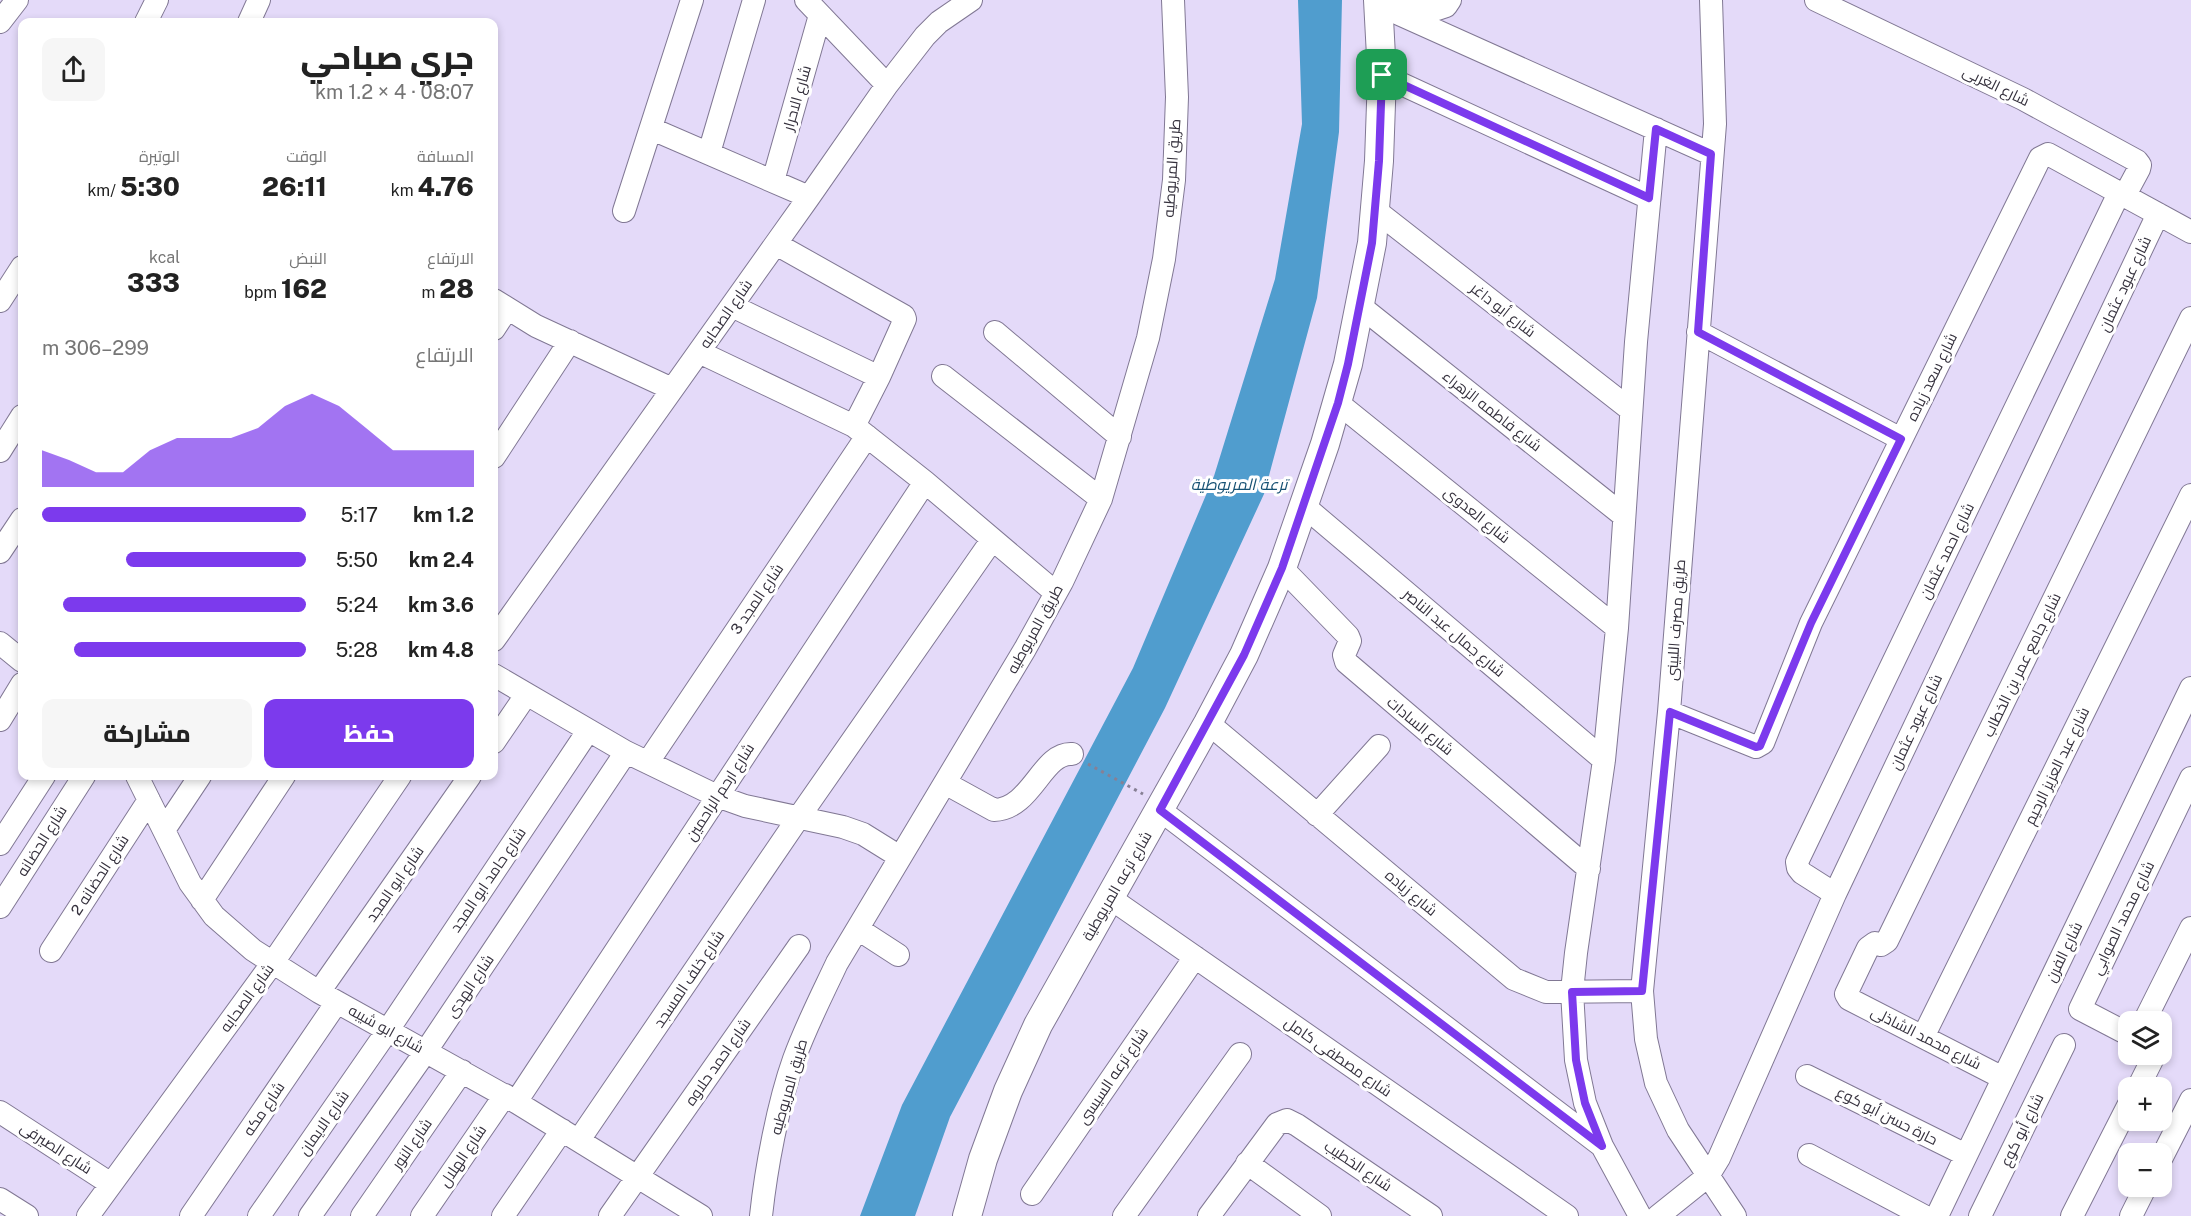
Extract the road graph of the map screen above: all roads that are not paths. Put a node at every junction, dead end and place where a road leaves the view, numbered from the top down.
1 (16, 0) edge
2 (259, 0) edge
3 (692, 0) edge
4 (754, 0) edge
5 (971, 0) edge
6 (1173, 0) edge
7 (1450, 0) edge
8 (1712, 0) edge
9 (1816, 0) edge
10 (1387, 2) edge
11 (813, 8) edge
12 (251, 18) edge
13 (0, 22) edge
14 (1382, 75) junction
15 (887, 85) junction
16 (652, 129) junction
17 (1656, 129) junction
18 (709, 153) junction
19 (1711, 154) junction
20 (773, 181) junction
21 (2122, 194) junction
22 (809, 197) junction
23 (1649, 198) junction
24 (1375, 210) junction
25 (624, 211) dead end
26 (2158, 214) junction
27 (2191, 232) edge
28 (776, 244) junction
29 (18, 273) edge
30 (0, 301) edge
31 (500, 305) edge
32 (732, 306) junction
33 (1360, 306) junction
34 (2191, 318) edge
35 (995, 332) dead end
36 (1698, 332) junction
37 (570, 341) junction
38 (699, 352) junction
39 (944, 376) dead end
40 (879, 377) junction
41 (672, 389) junction
42 (1338, 403) junction
43 (1631, 410) junction
44 (18, 422) edge
45 (860, 431) junction
46 (1120, 437) junction
47 (1901, 439) junction
48 (0, 451) edge
49 (498, 452) edge
50 (925, 482) junction
51 (1101, 500) junction
52 (2190, 502) edge
53 (1304, 506) junction
54 (1624, 516) junction
55 (18, 525) edge
56 (992, 540) junction
57 (0, 552) edge
58 (1282, 568) junction
59 (1056, 593) junction
60 (1617, 628) junction
61 (498, 634) edge
62 (0, 643) edge
63 (18, 658) edge
64 (498, 678) edge
65 (2191, 688) edge
66 (18, 691) edge
67 (526, 695) junction
68 (1670, 712) junction
69 (0, 720) edge
70 (1208, 723) junction
71 (588, 731) junction
72 (498, 736) edge
73 (1380, 746) dead end
74 (626, 752) junction
75 (1072, 754) road end
76 (1604, 760) junction
77 (648, 762) junction
78 (2191, 778) edge
79 (41, 780) edge
80 (81, 780) edge
81 (139, 780) edge
82 (197, 780) edge
83 (281, 780) edge
84 (397, 780) edge
85 (467, 780) edge
86 (945, 783) junction
87 (717, 796) junction
88 (149, 800) junction
89 (1160, 810) junction
90 (1317, 815) junction
91 (799, 817) junction
92 (164, 830) junction
93 (0, 844) edge
94 (900, 857) junction
95 (1589, 869) junction
96 (1835, 894) junction
97 (1110, 898) junction
98 (202, 900) junction
99 (0, 907) edge
100 (2191, 928) edge
101 (858, 929) junction
102 (799, 946) dead end
103 (51, 951) dead end
104 (898, 955) dead end
105 (1195, 957) junction
106 (274, 961) junction
107 (1642, 991) junction
108 (1572, 992) junction
109 (328, 997) junction
110 (1849, 999) joint
111 (2150, 1011) edge
112 (2118, 1029) edge
113 (388, 1030) junction
114 (1923, 1037) junction
115 (2064, 1045) dead end
116 (426, 1051) junction
117 (1240, 1054) dead end
118 (462, 1071) junction
119 (1807, 1076) dead end
120 (2003, 1078) junction
121 (510, 1099) junction
122 (2191, 1100) edge
123 (0, 1112) edge
124 (2118, 1126) edge
125 (571, 1135) junction
126 (2169, 1143) edge
127 (1602, 1146) junction
128 (1809, 1155) dead end
129 (1966, 1155) junction
130 (1247, 1163) junction
131 (1708, 1176) junction
132 (637, 1178) junction
133 (111, 1184) junction
134 (1032, 1194) dead end
135 (2140, 1197) edge
136 (0, 1199) edge
137 (27, 1216) edge
138 (88, 1216) edge
139 (191, 1216) edge
140 (260, 1216) edge
141 (309, 1216) edge
142 (362, 1216) edge
143 (422, 1216) edge
144 (503, 1216) edge
145 (610, 1216) edge
146 (701, 1216) edge
147 (761, 1216) edge
148 (967, 1216) edge
149 (1124, 1216) edge
150 (1209, 1216) edge
151 (1320, 1216) edge
152 (1431, 1216) edge
153 (1567, 1216) edge
154 (1640, 1216) edge
155 (1658, 1216) edge
156 (1735, 1216) edge
157 (1924, 1216) edge
158 (1937, 1216) edge
159 (1980, 1216) edge
160 (2072, 1216) edge
161 (2131, 1216) edge

1 - 13 street
2 - 12 street
3 - 16 street
4 - 18 street
5 - 15 street, شارع الصحابه
6 - 46 street, طريق المريوطيه
7 - 10 street
8 - 19 street, طريق مصرف اللبينى
9 - 21 street, شارع الغربى
10 - 14 main road, شارع ترعه المريوطية
10 - 17 street
11 - 15 street
11 - 20 street, شارع الاحرار
14 - 23 street
14 - 24 main road, شارع ترعه المريوطية
15 - 22 street, شارع الصحابه
16 - 18 street
16 - 25 street
17 - 19 street
17 - 23 street
18 - 20 street
19 - 36 street, طريق مصرف اللبينى
20 - 22 street
21 - 26 street
21 - 47 street, شارع سعد زياده
21 - 96 street, شارع احمد عثمان
22 - 28 street, شارع الصحابه
23 - 43 street
24 - 33 main road, شارع ترعه المريوطية
24 - 43 street, شارع أبو داغر
26 - 27 street
26 - 96 street, شارع عبود عثمان
28 - 32 street, شارع الصحابه
28 - 40 street, شارع المجد 3
29 - 30 street
31 - 37 street
32 - 38 street, شارع الصحابه
32 - 40 street
33 - 42 main road, شارع ترعه المريوطية
33 - 54 street, شارع فاطمه الزهراء
34 - 110 street, شارع جامع عمر بن الخطاب
35 - 46 street
36 - 47 street
36 - 68 street, طريق مصرف اللبينى
37 - 41 street
37 - 49 street
38 - 41 street, شارع الصحابه
38 - 45 street
39 - 51 street
40 - 45 street, شارع المجد 3
41 - 61 street, شارع الصحابه
42 - 53 main road, شارع ترعه المريوطية
42 - 60 street, شارع العدوى
43 - 54 street
44 - 48 street
45 - 50 street
45 - 77 street, شارع المجد 3
46 - 51 street, طريق المريوطيه
47 - 68 street, شارع سعد زياده
50 - 56 street
50 - 87 street, شارع ارحم الراحمين
51 - 59 street, طريق المريوطيه
52 - 114 street, شارع عبد العزيز الرحيم
53 - 58 main road, شارع ترعه المريوطية
53 - 76 street, شارع جمال عبد الناصر
54 - 60 street
55 - 57 street
56 - 59 street
56 - 91 street, شارع خلف المسجد
58 - 70 main road, شارع ترعه المريوطية
58 - 95 street, شارع السادات
59 - 86 street, طريق المريوطيه
60 - 76 street
62 - 63 street
64 - 67 street
65 - 120 street, شارع الفرن
66 - 69 street
67 - 71 street
67 - 72 street
68 - 107 street, طريق مصرف اللبينى
70 - 89 main road, شارع ترعه المريوطية
70 - 90 street, شارع زياده
71 - 74 street
71 - 113 street, شارع حامد ابو المجد
73 - 90 street
74 - 77 street
74 - 116 street, شارع الهدى
75 - 86 street
76 - 95 street
77 - 87 street
78 - 112 street, شارع محمد الصوابي
79 - 93 street
80 - 99 street, شارع الحضانه
81 - 88 street, شارع ابو شيبه
82 - 92 street
83 - 98 street
84 - 106 street, شارع الصحابه
85 - 109 street, شارع ابو المجد
86 - 94 street, طريق المريوطيه
87 - 91 street
87 - 121 street, شارع ارحم الراحمين
88 - 92 street, شارع ابو شيبه
88 - 103 street, شارع الحضانه 2
89 - 97 main road, شارع ترعه المريوطية
89 - 127 street
90 - 108 street, شارع زياده
91 - 94 street
91 - 125 street, شارع خلف المسجد
92 - 98 street, شارع ابو شيبه
94 - 101 street, طريق المريوطيه
95 - 108 street
96 - 131 street, شارع عبود عثمان
97 - 105 street, شارع مصطفى كامل
97 - 148 main road, شارع ترعه المريوطية
98 - 106 street, شارع ابو شيبه
100 - 111 street
101 - 104 street
101 - 147 street, طريق المريوطيه
102 - 132 street, شارع احمد حلاوه
105 - 134 street, شارع ترعه السيسى
105 - 153 street, شارع مصطفى كامل
106 - 109 street, شارع ابو شيبه
106 - 133 street, شارع الصحابه
107 - 108 street, شارع زياده
107 - 131 street, طريق مصرف اللبينى
108 - 127 street
109 - 113 street, شارع ابو شيبه
109 - 139 street, شارع مكه
110 - 114 street, شارع محمد الشاذلى
113 - 116 street, شارع ابو شيبه
113 - 140 street, شارع الايمان
114 - 120 street, شارع محمد الشاذلى
115 - 159 street, شارع أبو كوع
116 - 118 street, شارع ابو شيبه
116 - 141 street, شارع الهدى
117 - 149 street
118 - 121 street, شارع ابو شيبه
118 - 142 street, شارع النور
119 - 129 street, حارة حسن أبو كوع
120 - 129 street, شارع الفرن
121 - 125 street, شارع ابو شيبه
121 - 143 street, شارع الهلال
122 - 126 street
123 - 133 street, شارع الصيرفى
124 - 160 street
125 - 132 street, شارع ابو شيبه
125 - 144 street, شارع خلف المسجد
127 - 154 street
128 - 157 street
129 - 158 street, شارع الفرن
130 - 150 street
130 - 151 street
130 - 152 street, شارع الخطيب
131 - 155 street, شارع عبود عثمان
131 - 156 street, طريق مصرف اللبينى
132 - 145 street
132 - 146 street, شارع ابو شيبه
133 - 138 street, شارع الصحابه
135 - 161 street
136 - 137 street

